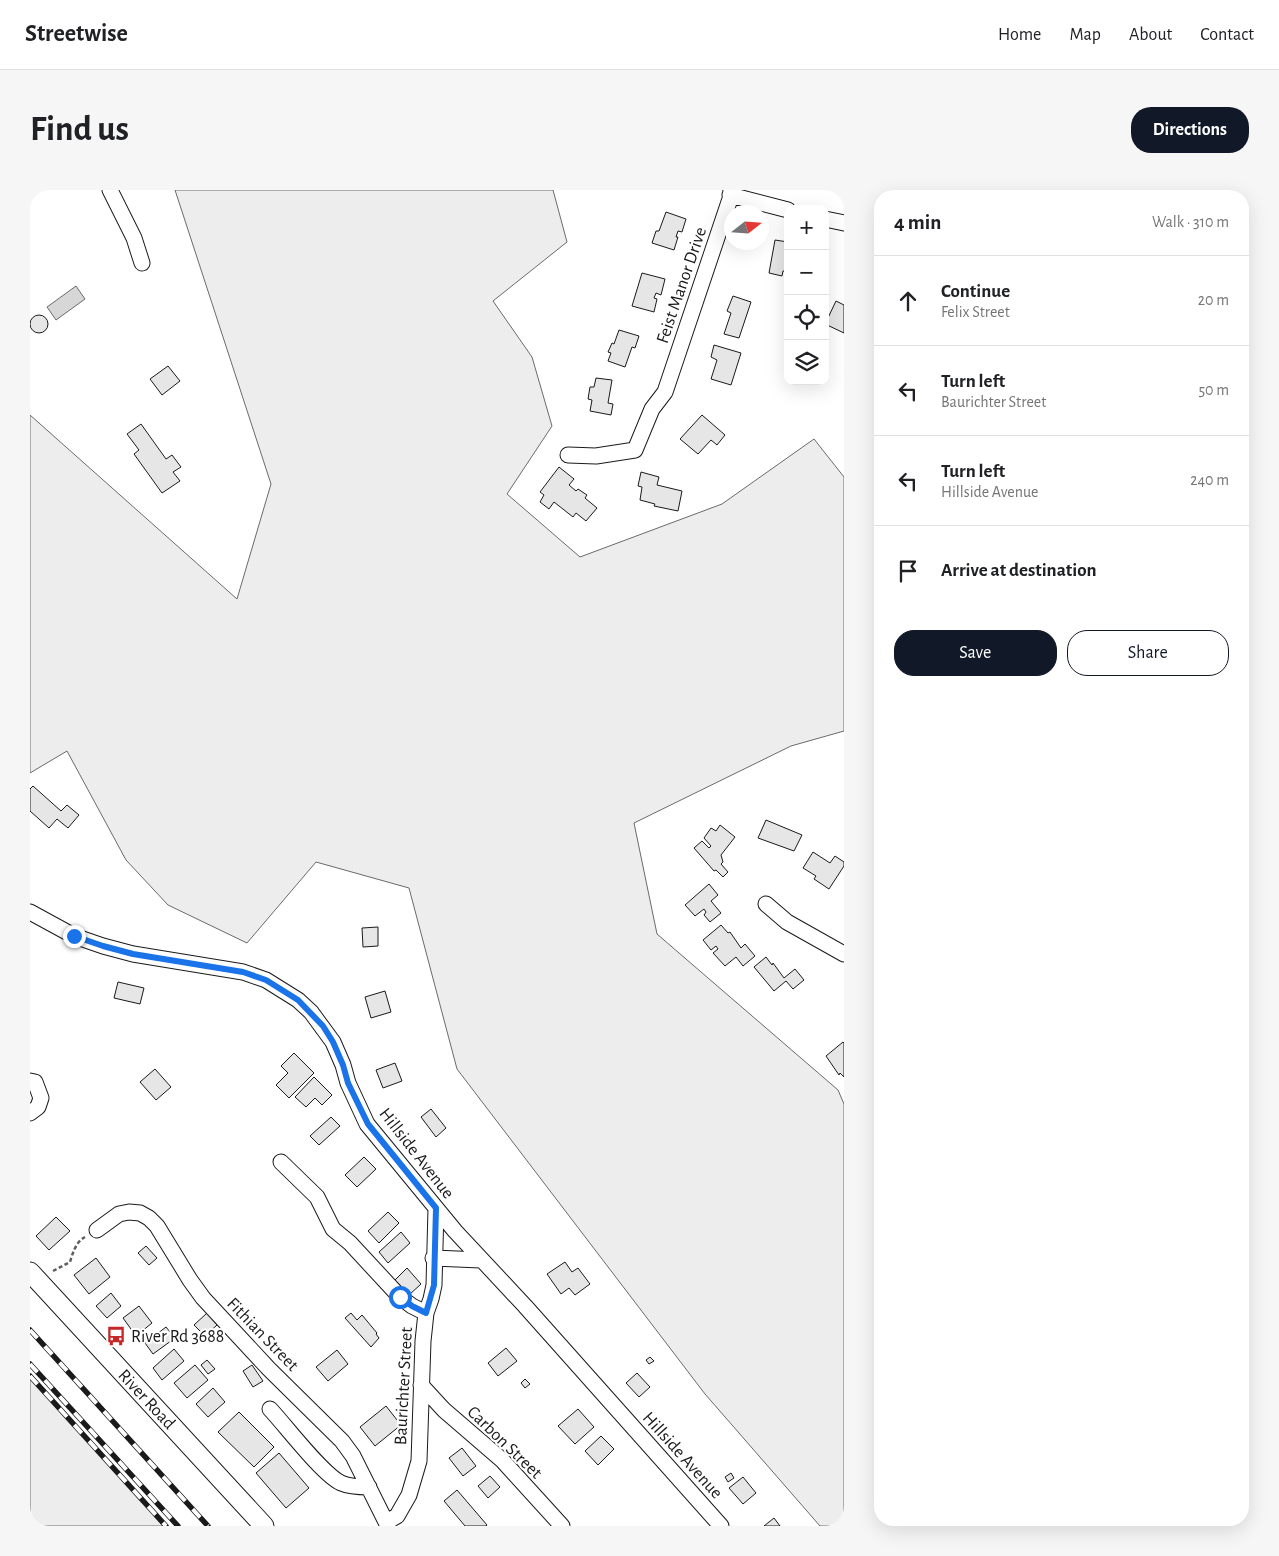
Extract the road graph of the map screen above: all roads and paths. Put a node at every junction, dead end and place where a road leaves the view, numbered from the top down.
1 (110, 190) edge
2 (730, 192) edge
3 (784, 209) edge
4 (829, 220) edge
5 (844, 223) edge
6 (142, 263) dead end
7 (568, 455) dead end
8 (766, 904) dead end
9 (30, 912) edge
10 (844, 954) edge
11 (30, 1081) edge
12 (30, 1113) edge
13 (282, 1162) dead end
14 (436, 1208) junction
15 (97, 1230) joint
16 (433, 1258) junction
17 (481, 1260) junction
18 (38, 1277) edge
19 (426, 1313) junction
20 (421, 1385) junction
21 (270, 1409) dead end
22 (369, 1487) junction
23 (387, 1524) edge
24 (264, 1526) edge
25 (562, 1526) edge
26 (720, 1526) edge

1 - 6 street
2 - 3 street
2 - 7 street, Feist Manor Drive
4 - 5 street
8 - 10 street
9 - 14 street, Hillside Avenue
11 - 12 street
13 - 19 street
14 - 16 street, Baurichter Street
14 - 17 street, Hillside Avenue
15 - 18 path
15 - 22 street, Fithian Street
16 - 17 street
16 - 19 street, Baurichter Street
17 - 26 street, Hillside Avenue
18 - 24 main road, River Road
19 - 20 street, Baurichter Street
20 - 23 street, Baurichter Street
20 - 25 street, Carbon Street
21 - 22 street
22 - 23 street, Fithian Street

